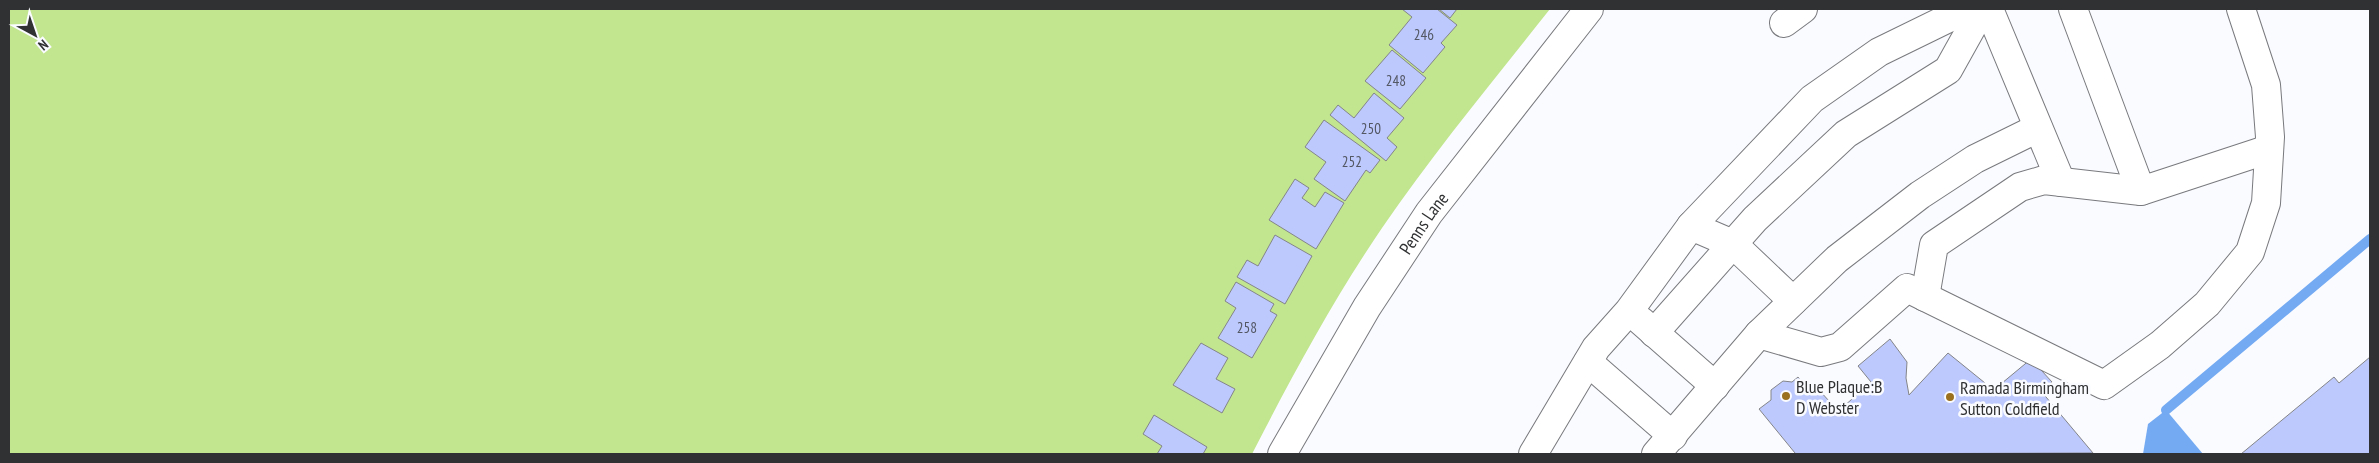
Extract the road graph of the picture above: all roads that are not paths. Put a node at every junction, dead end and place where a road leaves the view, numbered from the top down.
1 (1588, 9) edge
2 (1968, 9) edge
3 (1989, 9) edge
4 (2074, 9) edge
5 (2241, 9) edge
6 (2038, 128) junction
7 (2269, 149) junction
8 (2061, 182) junction
9 (2141, 191) junction
10 (1691, 226) junction
11 (1733, 244) junction
12 (1924, 297) junction
13 (1793, 302) junction
14 (1629, 311) junction
15 (1654, 332) junction
16 (1759, 334) junction
17 (1588, 362) junction
18 (1715, 386) junction
19 (1664, 445) edge
20 (1282, 454) edge
21 (1533, 454) edge

1 - 20 main road, Penns Lane
2 - 10 main road
2 - 11 main road
3 - 6 main road
4 - 9 main road
5 - 7 main road
6 - 8 main road
6 - 13 main road
7 - 9 main road
7 - 12 main road
8 - 9 main road
8 - 12 main road
10 - 11 main road
10 - 14 main road
11 - 13 main road
11 - 15 main road
12 - 16 main road
13 - 16 main road
14 - 15 main road
14 - 17 main road
15 - 18 main road
16 - 18 main road
17 - 19 main road
17 - 21 main road
18 - 19 main road

